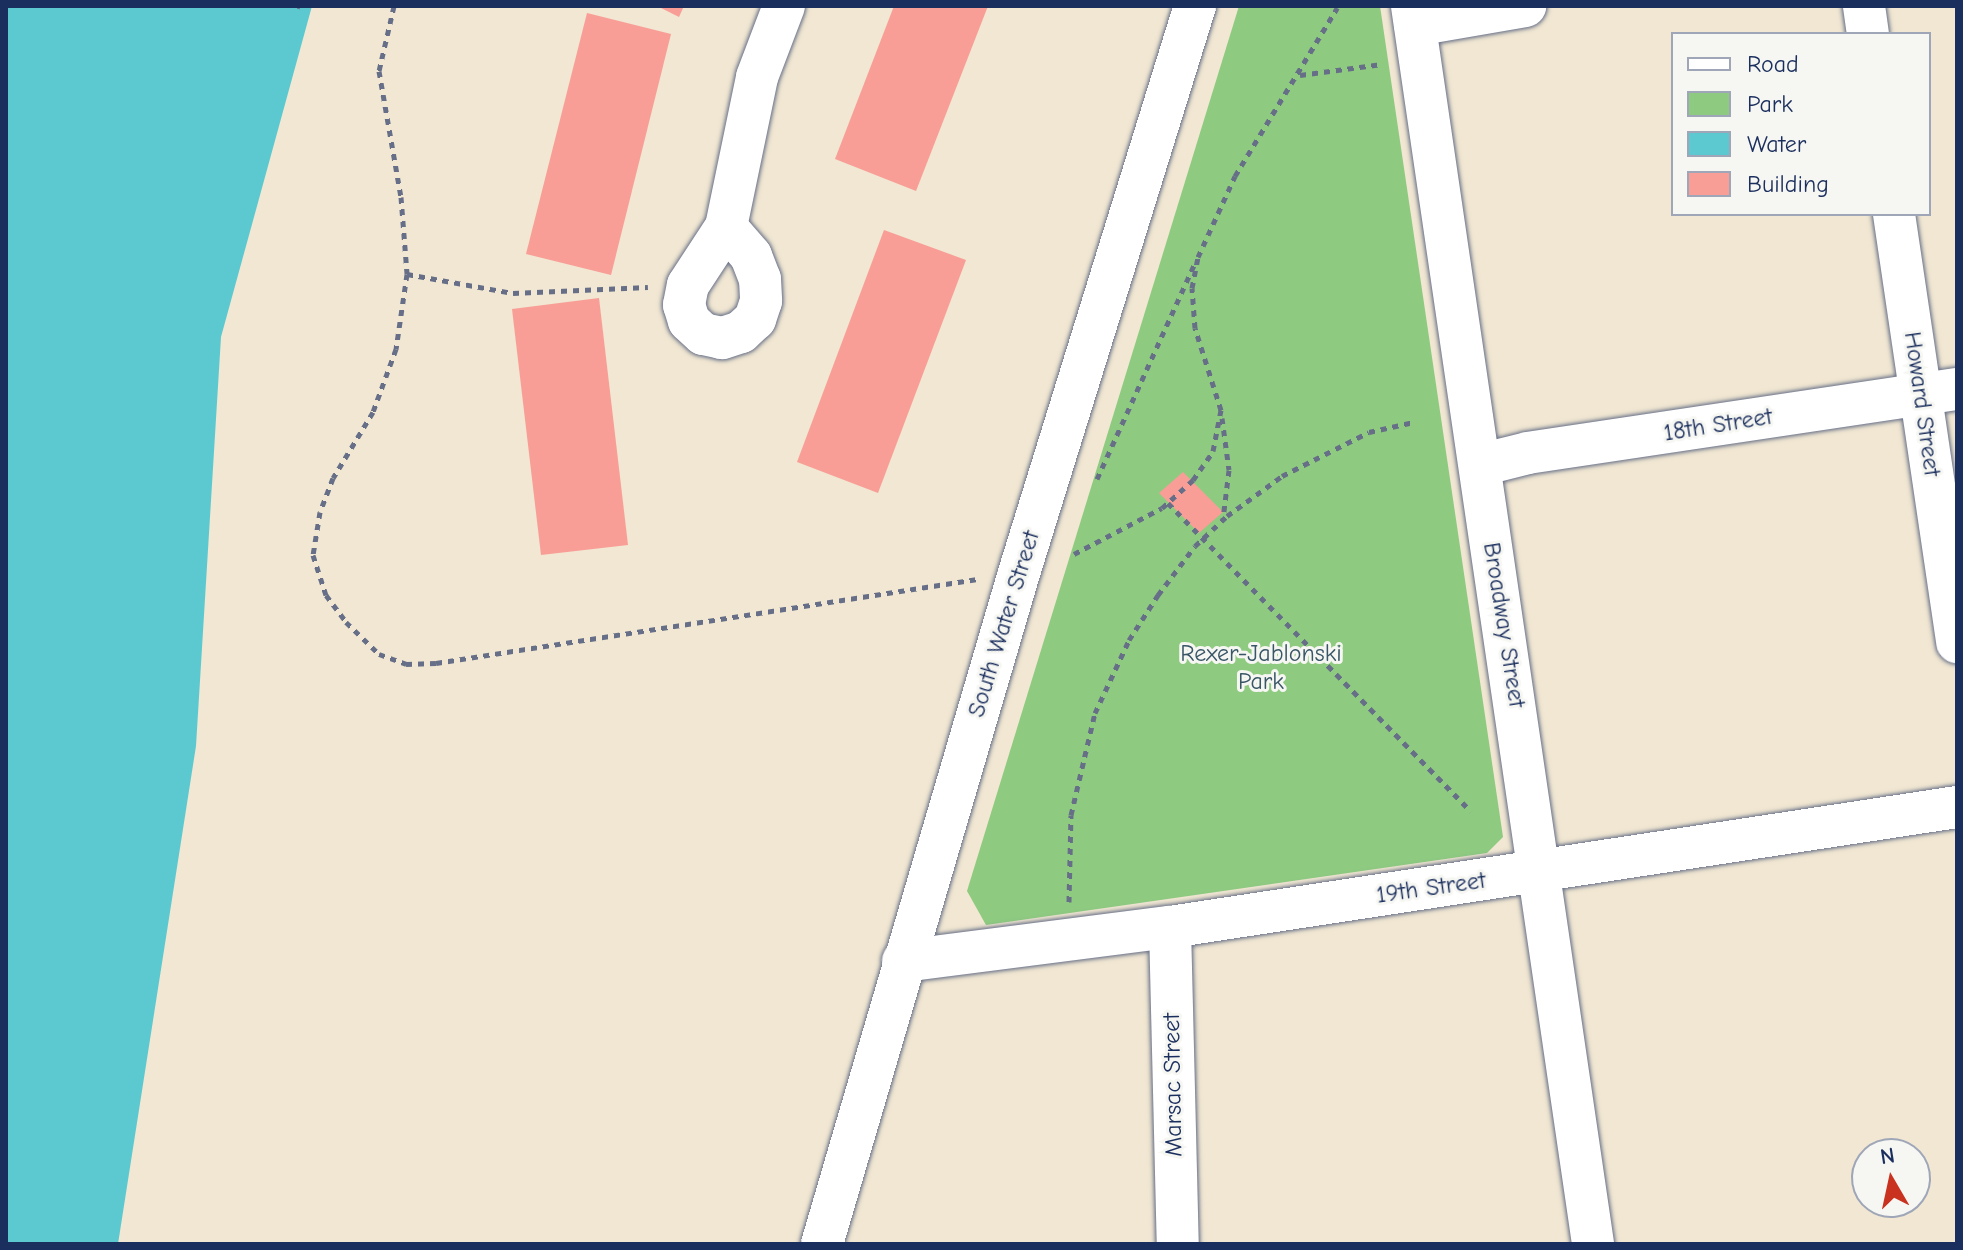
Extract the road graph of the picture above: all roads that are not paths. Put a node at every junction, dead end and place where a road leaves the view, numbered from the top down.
1 (784, 6) edge
2 (1195, 6) edge
3 (1525, 6) edge
4 (1864, 6) edge
5 (1413, 16) edge
6 (1868, 32) edge
7 (1895, 216) edge
8 (726, 227) junction
9 (1939, 392) edge
10 (1480, 465) junction
11 (1957, 642) edge
12 (1957, 807) edge
13 (1541, 871) junction
14 (1170, 927) junction
15 (903, 961) junction
16 (822, 1244) edge
17 (1178, 1244) edge
18 (1593, 1244) edge

1 - 8 street
2 - 15 street, South Water Street
3 - 5 street
4 - 6 street
5 - 10 street, Broadway Street
7 - 9 street, Howard Street
8 - 8 street
9 - 10 street, 18th Street
9 - 11 street, Howard Street
10 - 13 street, Broadway Street
12 - 13 street, 19th Street
13 - 14 street, 19th Street
13 - 18 street, Broadway Street
14 - 15 street, 19th Street
14 - 17 street, Marsac Street
15 - 16 street, South Water Street

